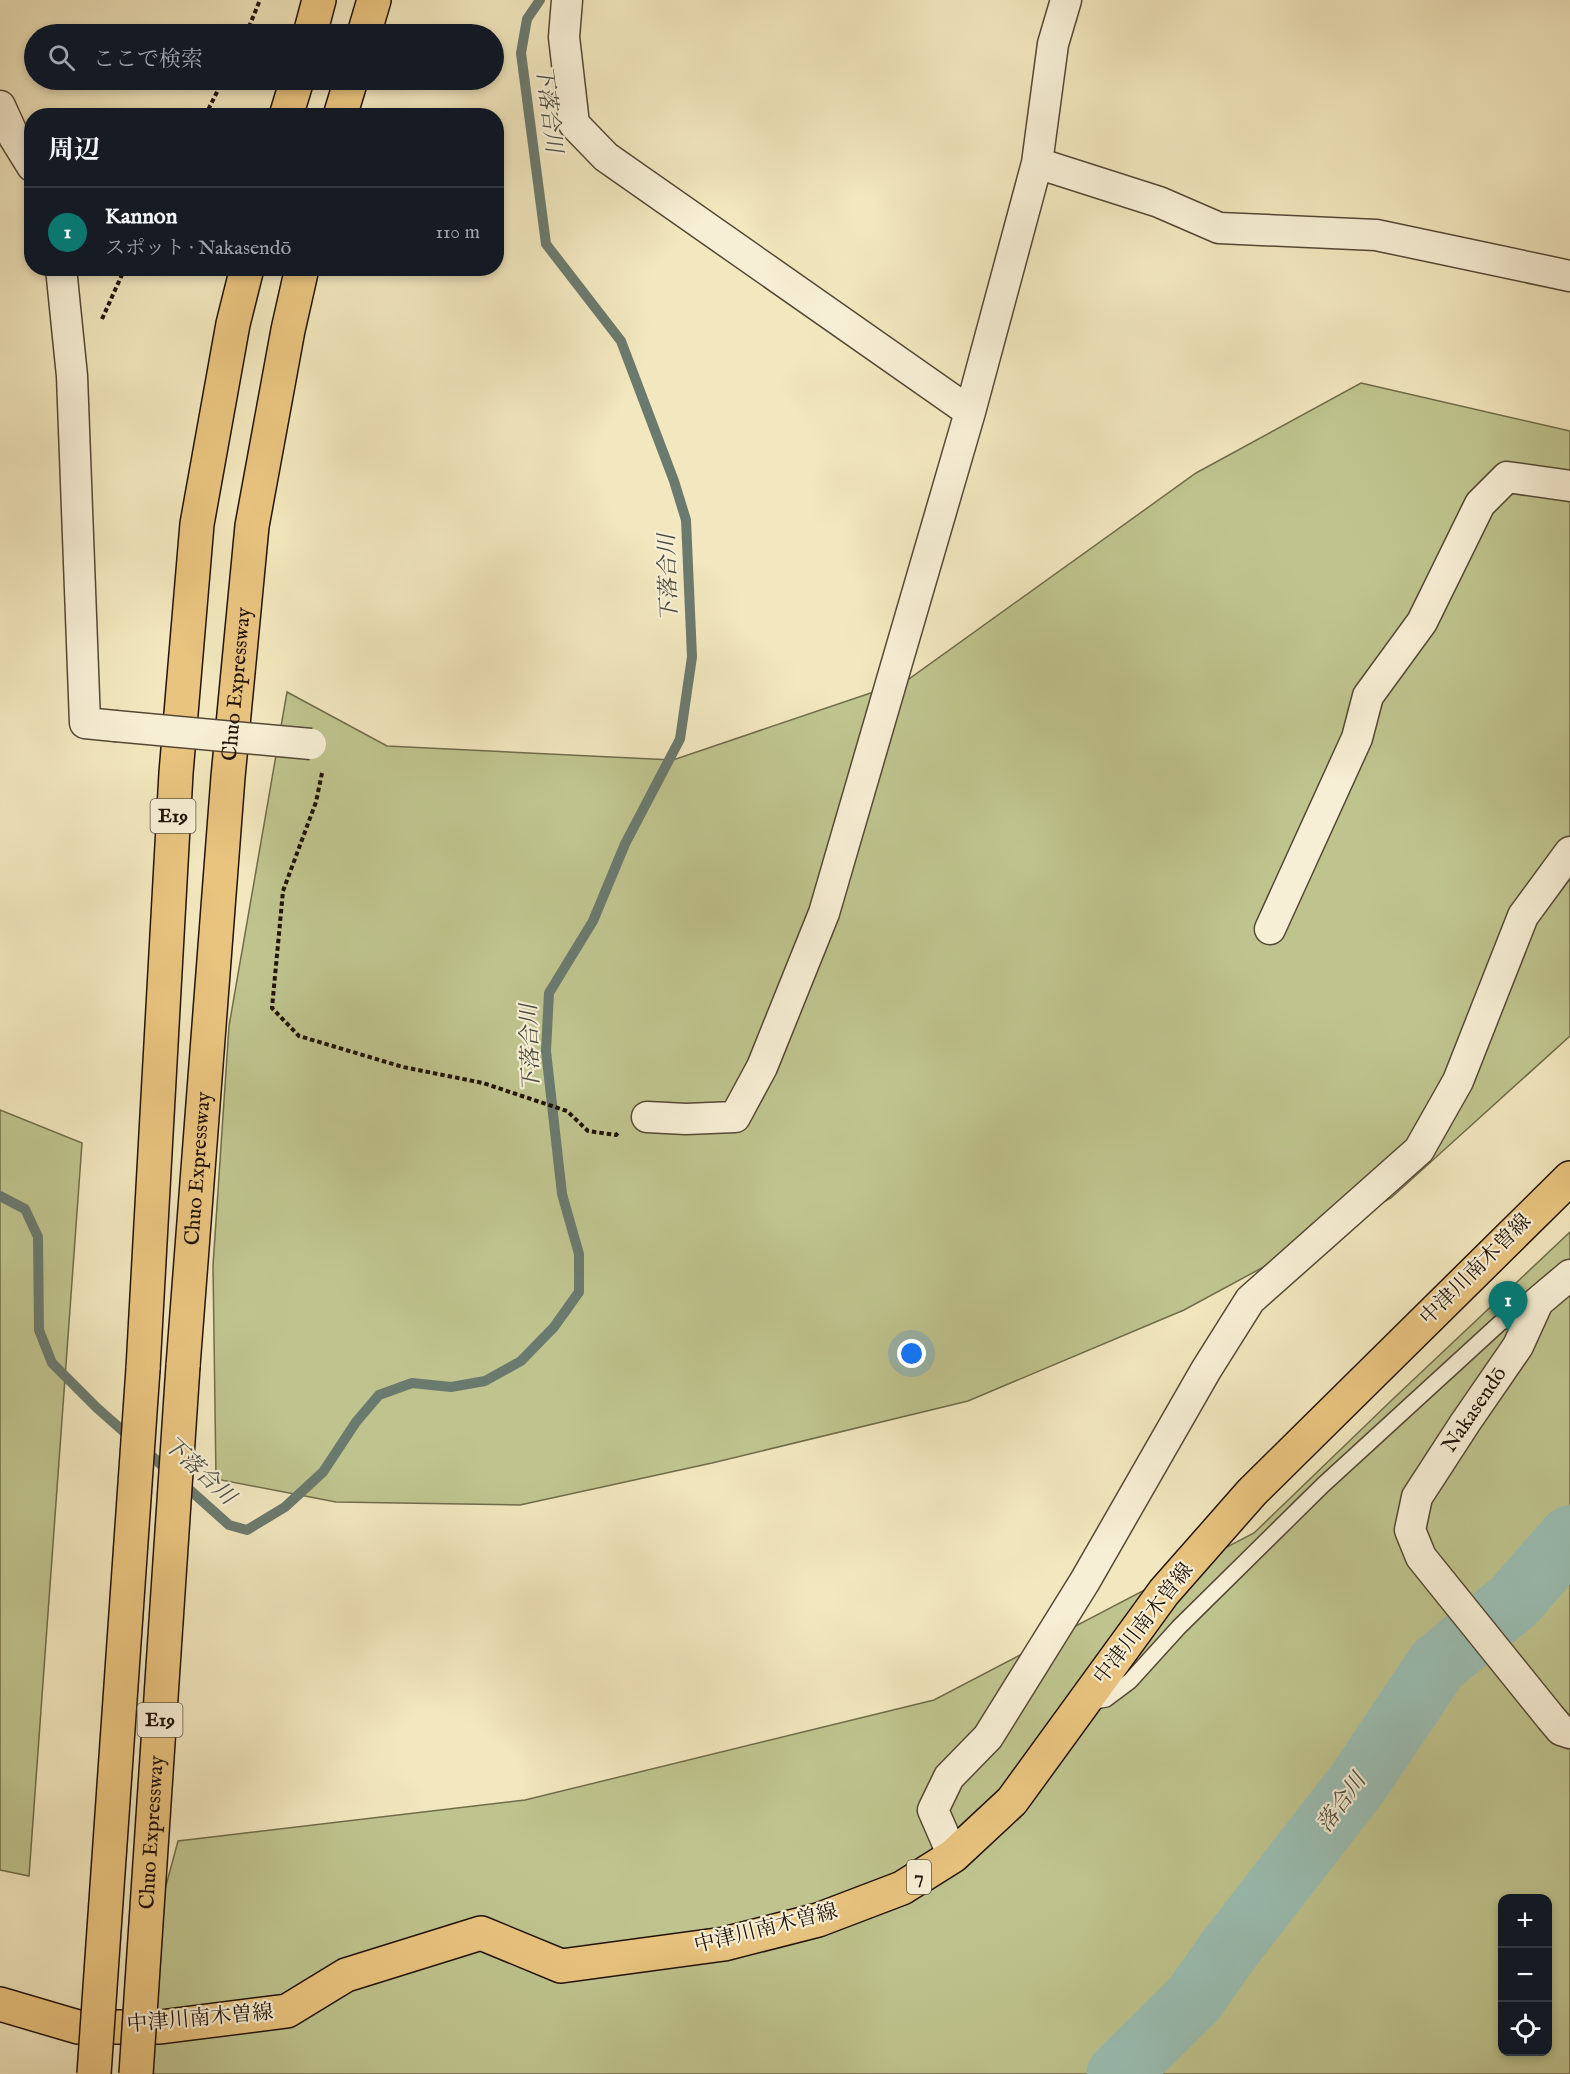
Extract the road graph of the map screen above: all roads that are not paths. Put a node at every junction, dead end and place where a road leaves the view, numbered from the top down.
1 (320, 0) edge
2 (374, 0) edge
3 (567, 0) edge
4 (1066, 0) edge
5 (312, 24) edge
6 (367, 24) edge
7 (294, 90) edge
8 (348, 90) edge
9 (0, 106) edge
10 (288, 108) edge
11 (342, 108) edge
12 (24, 153) edge
13 (1037, 163) junction
14 (62, 276) edge
15 (245, 276) edge
16 (300, 276) edge
17 (1570, 276) edge
18 (970, 412) junction
19 (1570, 486) edge
20 (311, 744) road end
21 (1570, 852) edge
22 (1270, 929) dead end
23 (647, 1117) road end
24 (1570, 1178) edge
25 (1570, 1275) edge
26 (1538, 1302) junction
27 (1083, 1703) junction
28 (1560, 1725) edge
29 (953, 1856) junction
30 (0, 2004) edge
31 (94, 2074) edge
32 (136, 2074) edge

1 - 5 main road
2 - 6 main road
3 - 18 street
4 - 13 street
7 - 10 main road
8 - 11 main road
9 - 12 street
13 - 17 street
13 - 18 street
14 - 20 street, bridge
15 - 31 main road, Chuo Expressway / E19, bridge
16 - 32 main road, Chuo Expressway / E19, bridge
18 - 23 street
19 - 22 street
21 - 29 street
24 - 27 main road, 中津川南木曽線 / 7
25 - 26 street, Nakasendō
26 - 27 lane
26 - 28 street, Nakasendō
27 - 29 main road, 中津川南木曽線 / 7
29 - 30 main road, 中津川南木曽線 / 7

